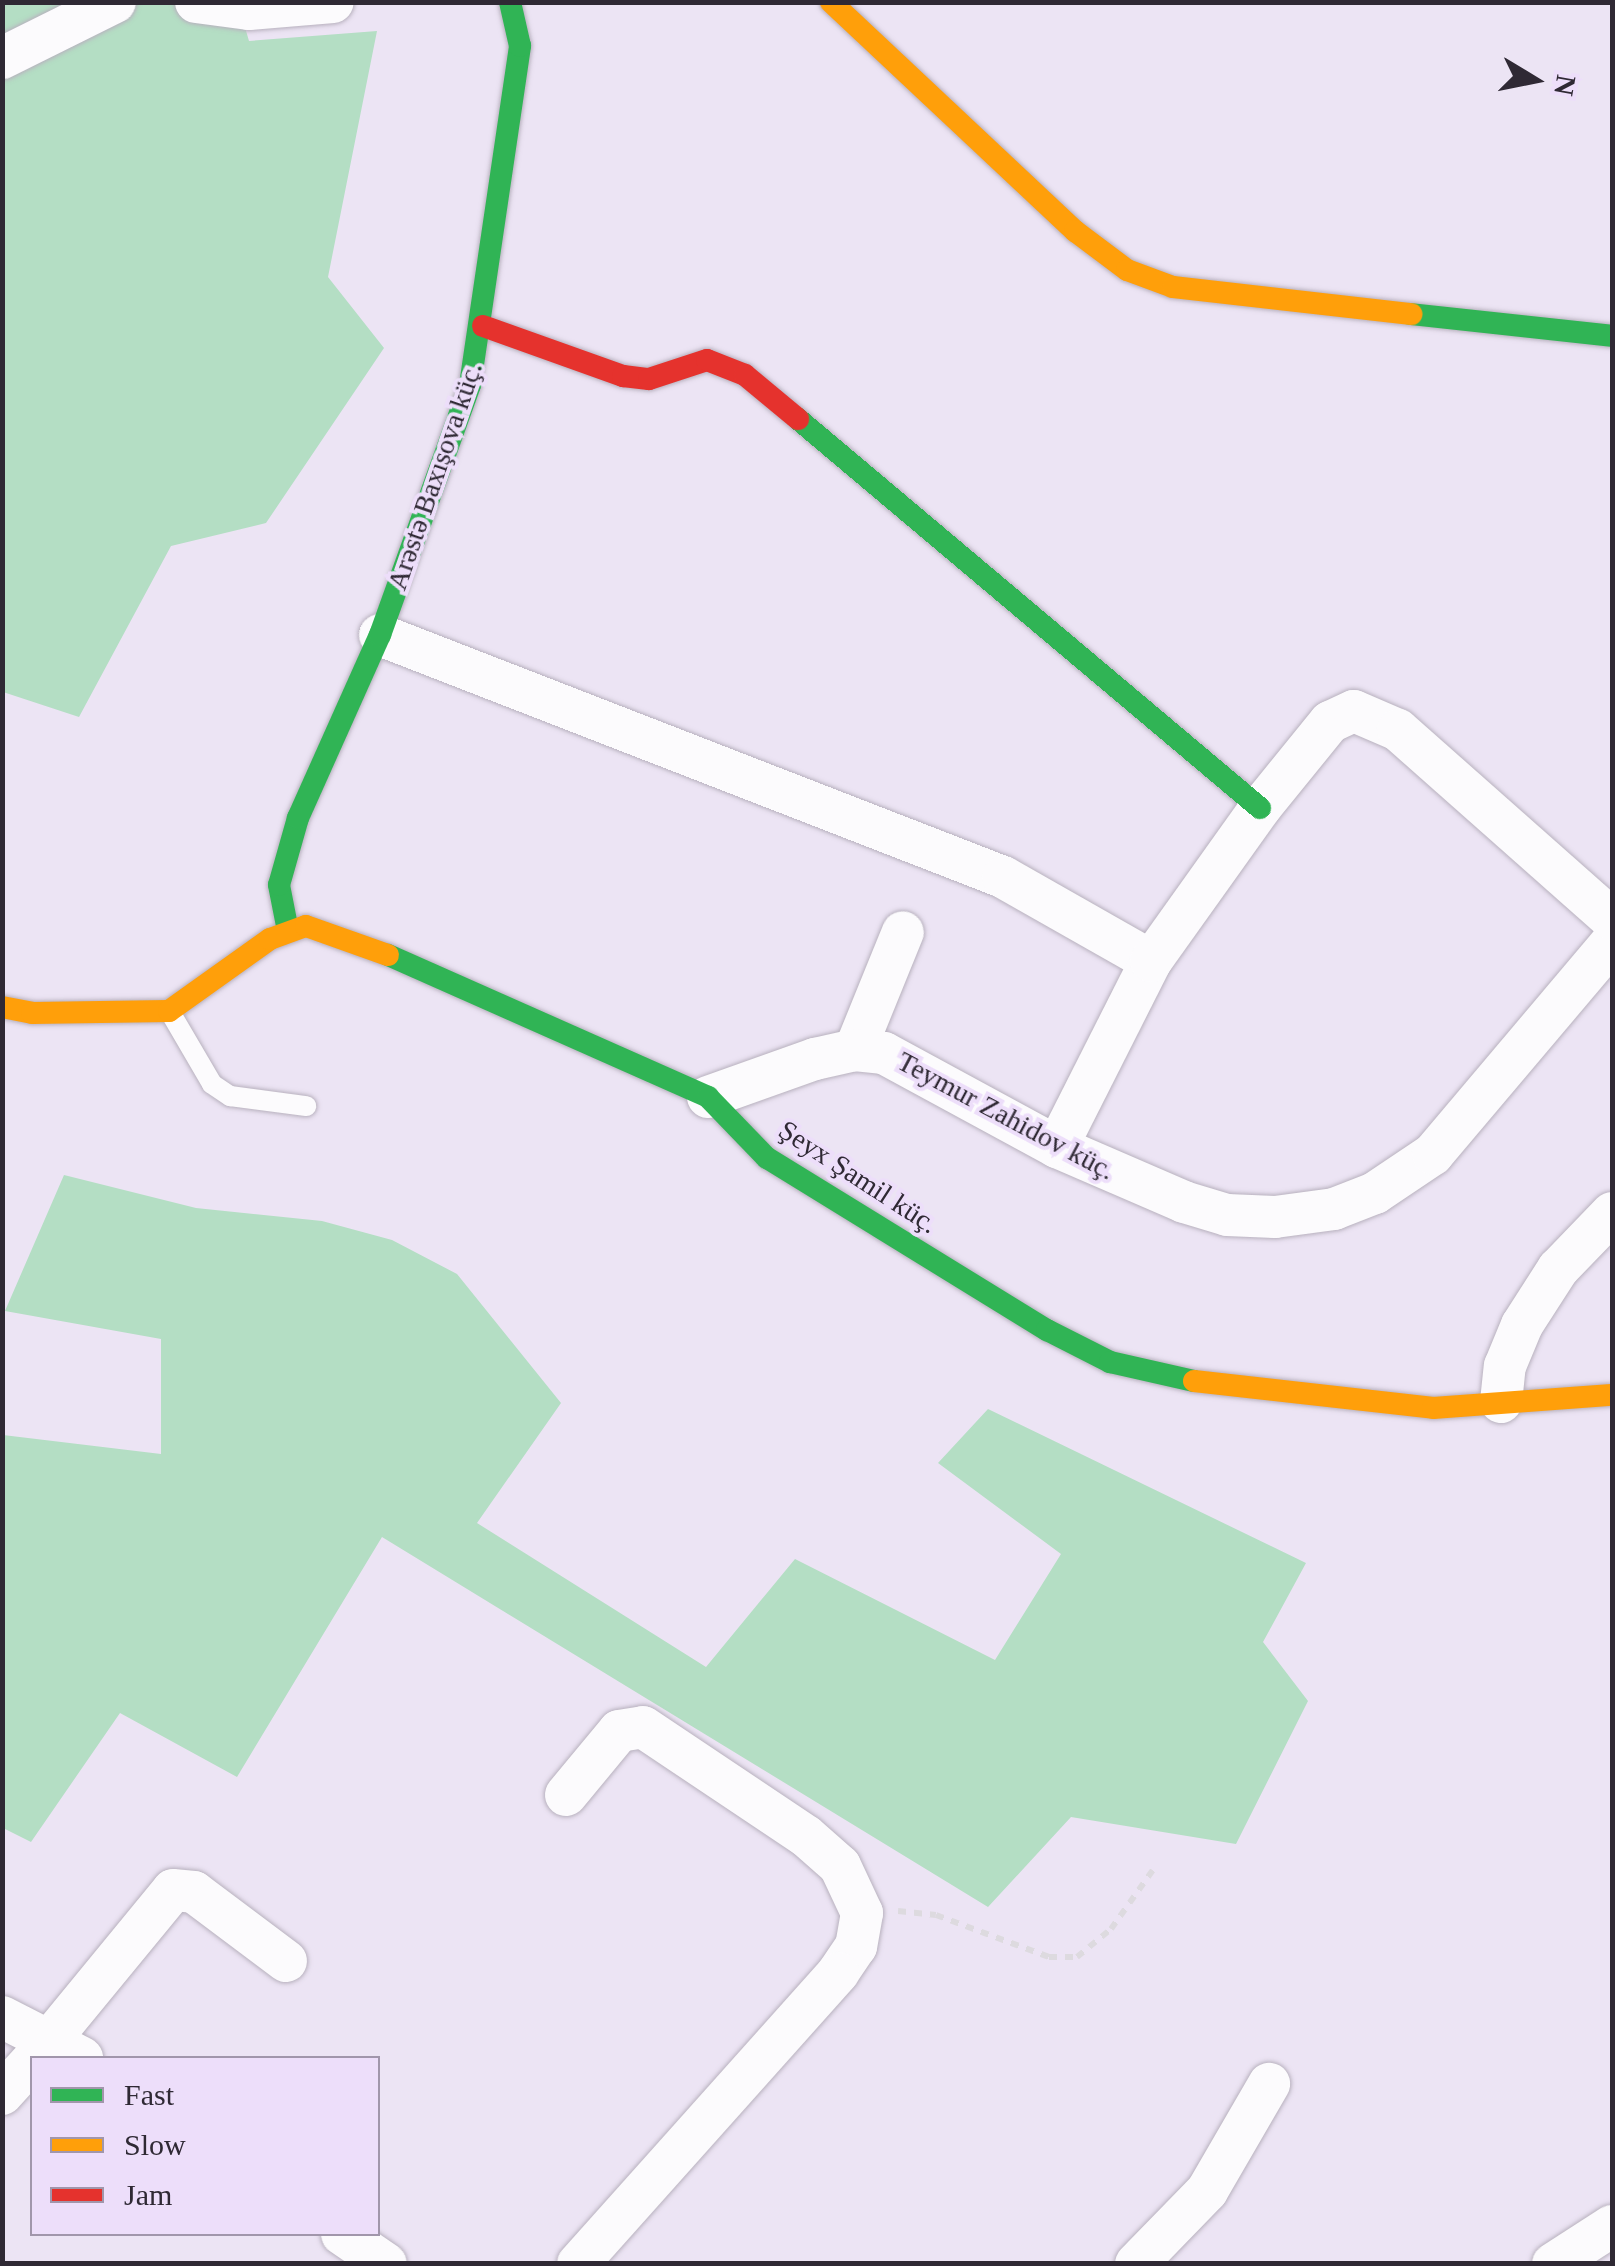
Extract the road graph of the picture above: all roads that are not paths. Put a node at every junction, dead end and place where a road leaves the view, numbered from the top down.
1 (116, 2) edge
2 (196, 2) edge
3 (334, 2) edge
4 (510, 2) edge
5 (831, 2) edge
6 (2, 58) edge
7 (484, 326) junction
8 (1612, 336) edge
9 (380, 634) junction
10 (1260, 808) junction
11 (1612, 920) edge
12 (288, 932) junction
13 (903, 932) dead end
14 (1612, 942) edge
15 (1151, 961) junction
16 (2, 1007) edge
17 (169, 1011) junction
18 (855, 1050) junction
19 (708, 1097) junction
20 (306, 1106) dead end
21 (1056, 1147) junction
22 (1612, 1213) edge
23 (1612, 1395) edge
24 (1501, 1402) junction
25 (566, 1795) dead end
26 (286, 1961) dead end
27 (2, 2017) edge
28 (50, 2055) edge
29 (30, 2071) edge
30 (1269, 2084) dead end
31 (2, 2094) edge
32 (1612, 2226) edge
33 (345, 2236) edge
34 (386, 2264) edge
35 (578, 2264) edge
36 (1136, 2264) edge
37 (1553, 2264) edge

1 - 6 street
2 - 3 street
4 - 7 street, Arəstə Baxışova küç.
5 - 8 street
7 - 9 street, Arəstə Baxışova küç.
7 - 10 street
9 - 12 street, Arəstə Baxışova küç.
9 - 15 street
10 - 11 street
10 - 15 street
12 - 17 street
12 - 19 street, Şeyx Şamil küç.
13 - 18 street
14 - 21 street, Teymur Zahidov küç.
15 - 21 street
16 - 17 street
17 - 20 lane
18 - 19 street
18 - 21 street, Teymur Zahidov küç.
19 - 24 street, Şeyx Şamil küç.
22 - 24 street
23 - 24 street, Şeyx Şamil küç.
25 - 35 street
26 - 28 street
27 - 28 street
29 - 31 street
30 - 36 street
32 - 37 street
33 - 34 street

